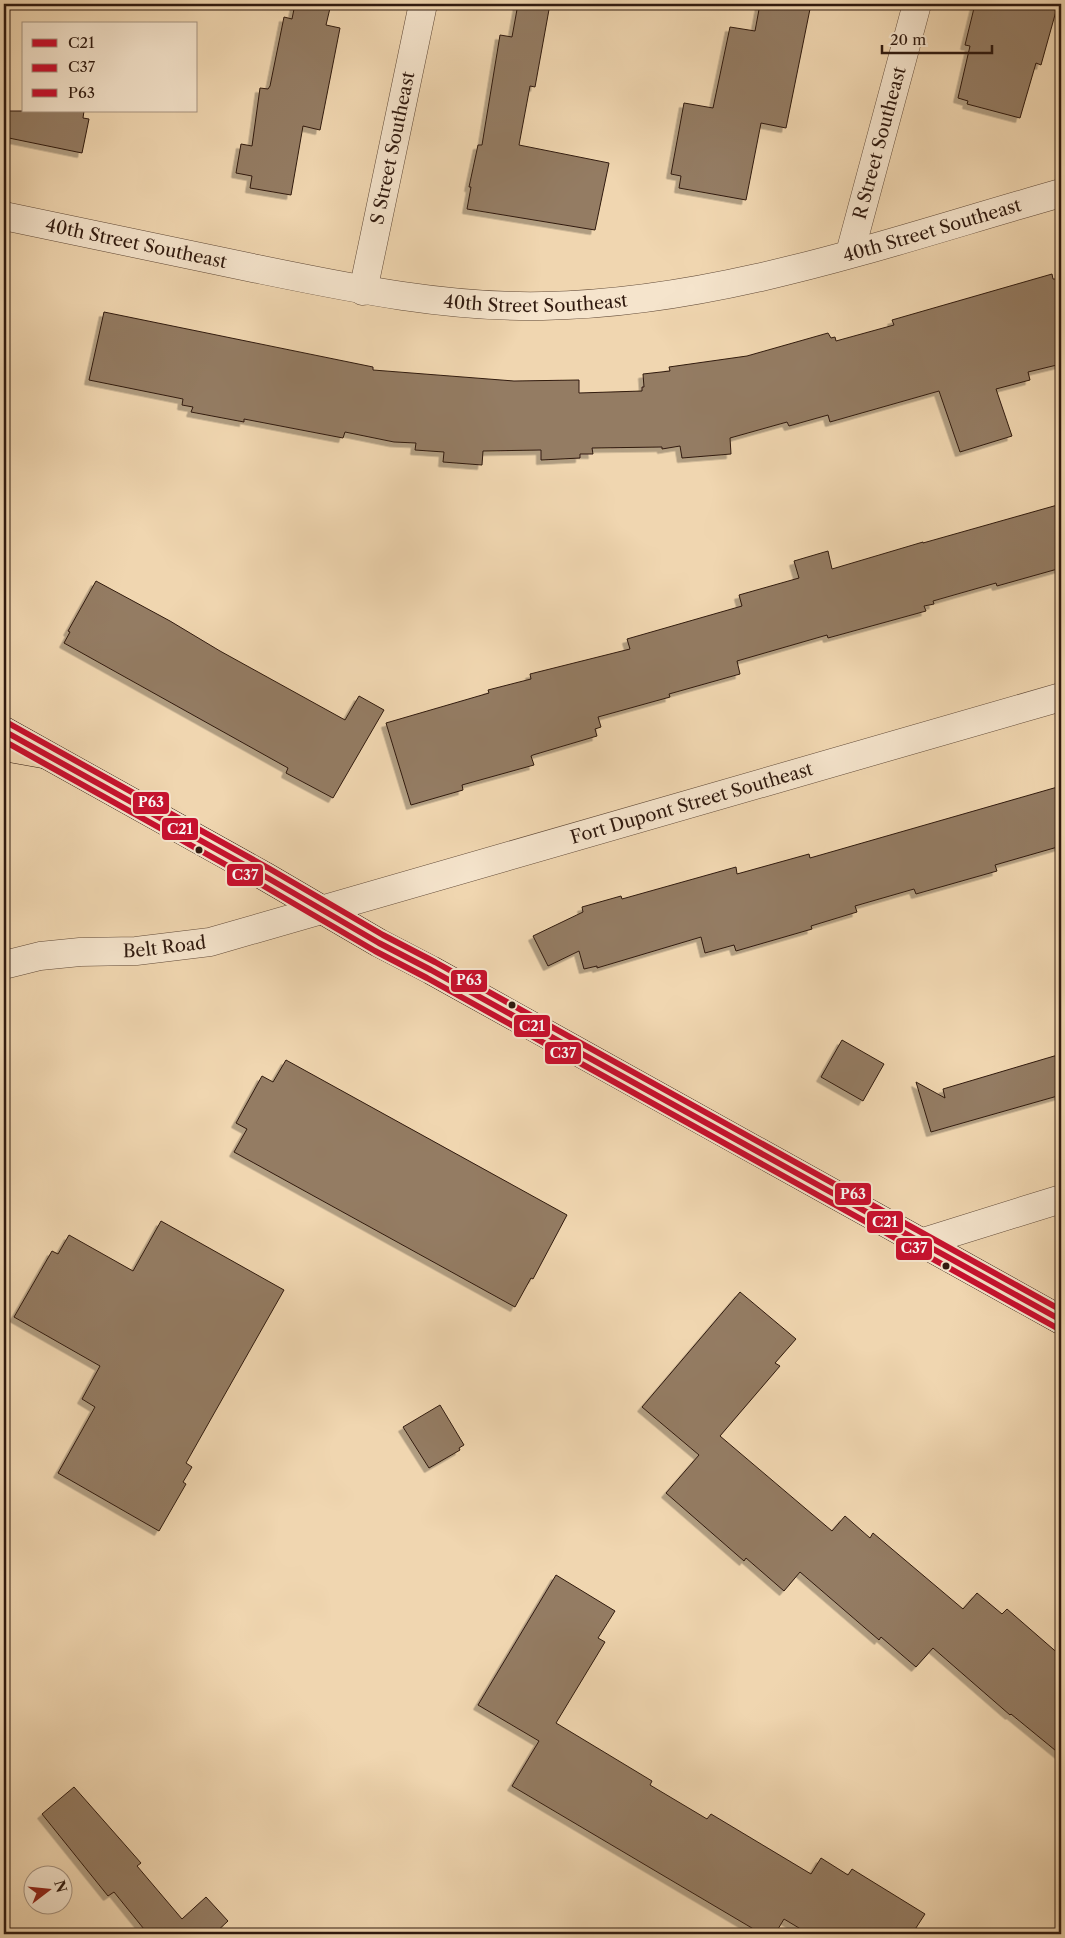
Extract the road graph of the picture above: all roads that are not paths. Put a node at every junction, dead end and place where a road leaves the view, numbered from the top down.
1 (423, 4) edge
2 (917, 4) edge
3 (1061, 193) edge
4 (4, 216) edge
5 (850, 253) junction
6 (363, 291) junction
7 (1061, 697) edge
8 (4, 731) edge
9 (4, 747) edge
10 (43, 754) junction
11 (322, 909) junction
12 (4, 965) edge
13 (1061, 1199) edge
14 (923, 1242) junction
15 (1061, 1320) edge

1 - 6 street, S Street Southeast
2 - 5 street, R Street Southeast
3 - 5 street, 40th Street Southeast
4 - 6 street, 40th Street Southeast
5 - 6 street, 40th Street Southeast
7 - 11 street, Fort Dupont Street Southeast
8 - 10 street
9 - 10 highway
10 - 11 street
11 - 12 street, Belt Road
11 - 14 street
13 - 14 street
14 - 15 street

